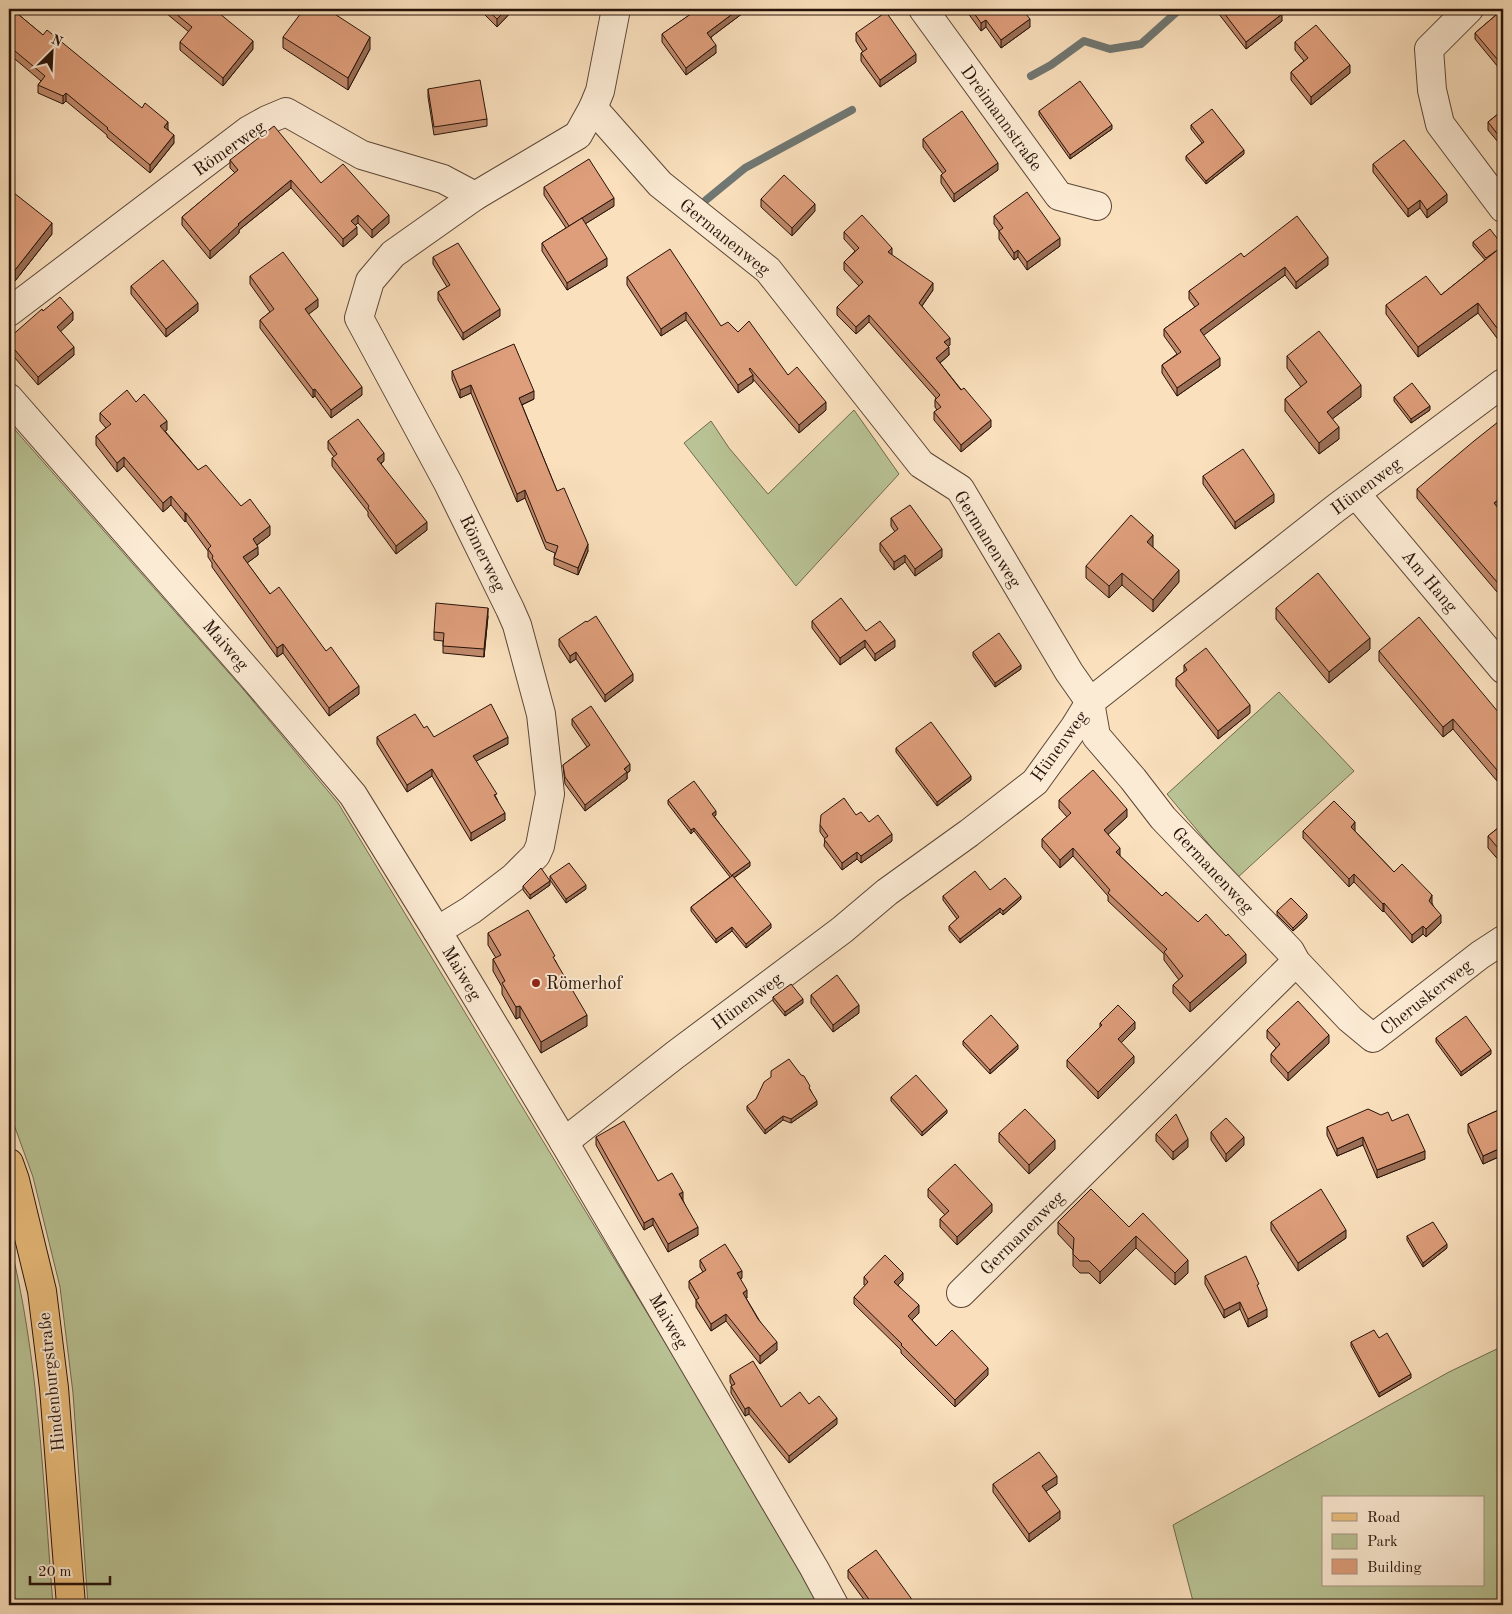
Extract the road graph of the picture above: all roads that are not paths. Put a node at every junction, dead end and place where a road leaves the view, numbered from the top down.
1 (616, 9) edge
2 (923, 9) edge
3 (1469, 9) edge
4 (593, 108) junction
5 (475, 196) junction
6 (1097, 206) dead end
7 (1503, 208) edge
8 (9, 312) edge
9 (1503, 383) edge
10 (9, 398) edge
11 (1356, 494) junction
12 (1503, 669) edge
13 (1090, 702) junction
14 (437, 930) junction
15 (1503, 940) edge
16 (1296, 962) junction
17 (1373, 1038) joint
18 (564, 1142) junction
19 (9, 1163) edge
20 (961, 1293) dead end
21 (71, 1605) edge
22 (834, 1605) edge

1 - 4 street, Römerweg
2 - 6 street, Dreimannstraße
3 - 7 street
4 - 5 street, Römerweg
4 - 13 street, Germanenweg
5 - 8 street, Römerweg
5 - 14 street, Römerweg
9 - 11 street, Hünenweg
10 - 14 street, Maiweg
11 - 12 street, Am Hang
11 - 13 street, Hünenweg
13 - 16 street, Germanenweg
13 - 18 street, Hünenweg
14 - 18 street, Maiweg
15 - 17 street, Cheruskerweg
16 - 17 street, Germanenweg
16 - 20 street, Germanenweg
18 - 22 street, Maiweg
19 - 21 main road, Hindenburgstraße

